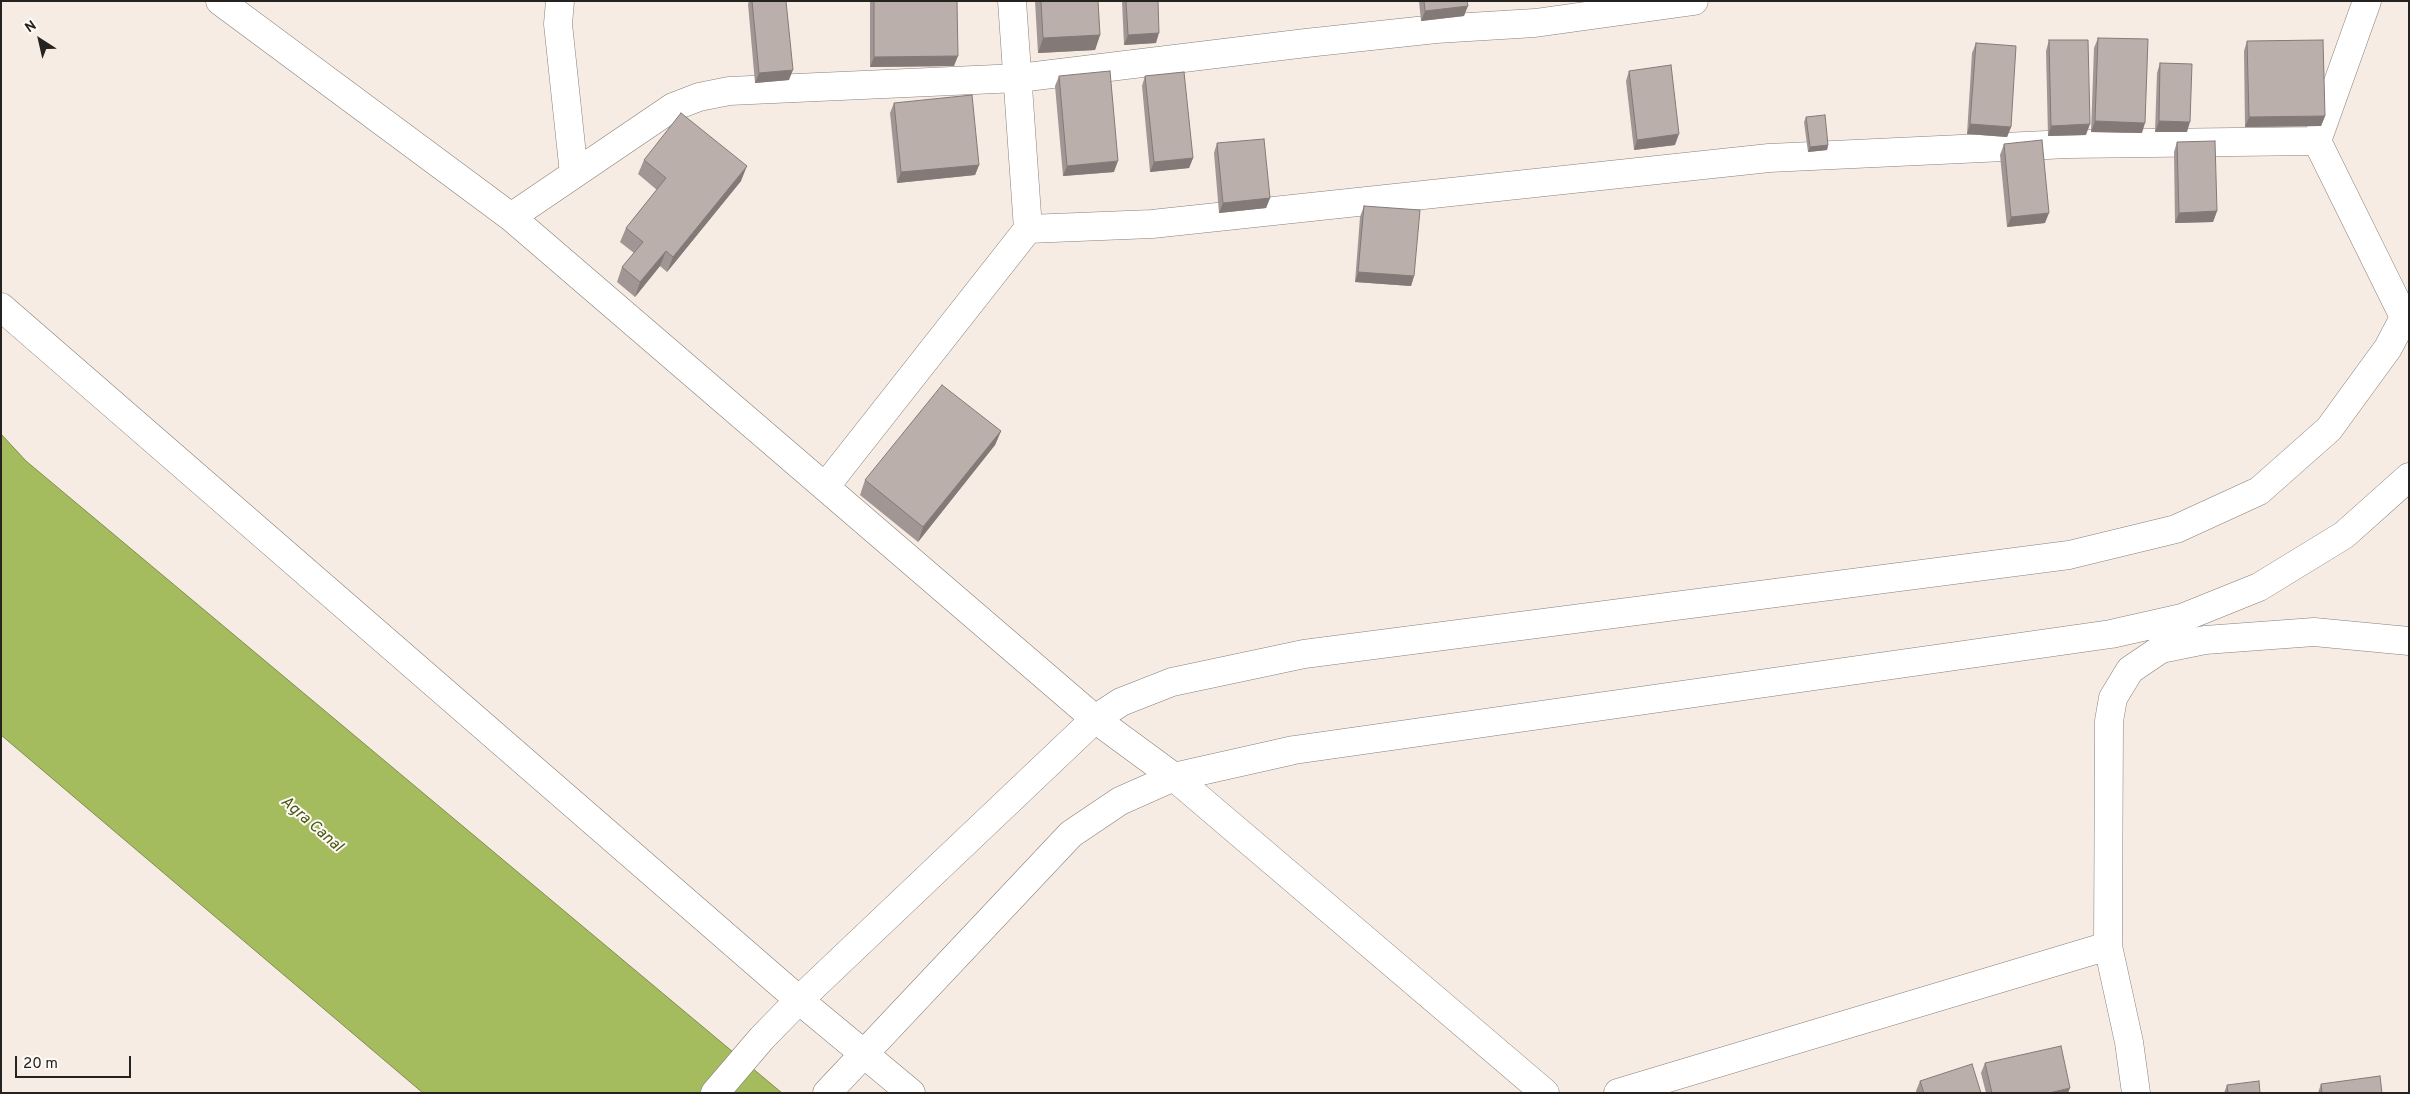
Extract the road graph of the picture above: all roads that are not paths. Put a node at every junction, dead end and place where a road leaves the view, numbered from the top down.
1 (220, 1) edge
2 (560, 1) edge
3 (1012, 1) edge
4 (1694, 1) edge
5 (2367, 1) edge
6 (1660, 4) edge
7 (1018, 78) junction
8 (2317, 141) junction
9 (574, 174) junction
10 (511, 216) junction
11 (1028, 229) junction
12 (1, 308) edge
13 (2407, 312) edge
14 (2409, 478) edge
15 (825, 486) junction
16 (2409, 641) edge
17 (1095, 719) junction
18 (1174, 777) junction
19 (2108, 946) junction
20 (799, 1000) junction
21 (864, 1052) junction
22 (715, 1093) edge
23 (827, 1093) edge
24 (911, 1093) edge
25 (1545, 1093) edge
26 (1618, 1093) edge
27 (2136, 1093) edge

1 - 10 street
2 - 9 street
3 - 7 street
4 - 6 street
5 - 8 street
6 - 7 street
7 - 9 street
7 - 11 street
8 - 11 street
8 - 13 street
9 - 10 street
10 - 15 street
11 - 15 street
12 - 20 street
13 - 17 street
14 - 18 street
15 - 17 street
16 - 19 street
17 - 18 street
17 - 20 street
18 - 21 street
18 - 25 street
19 - 26 street
19 - 27 street
20 - 21 street
20 - 22 street
21 - 23 street
21 - 24 street

